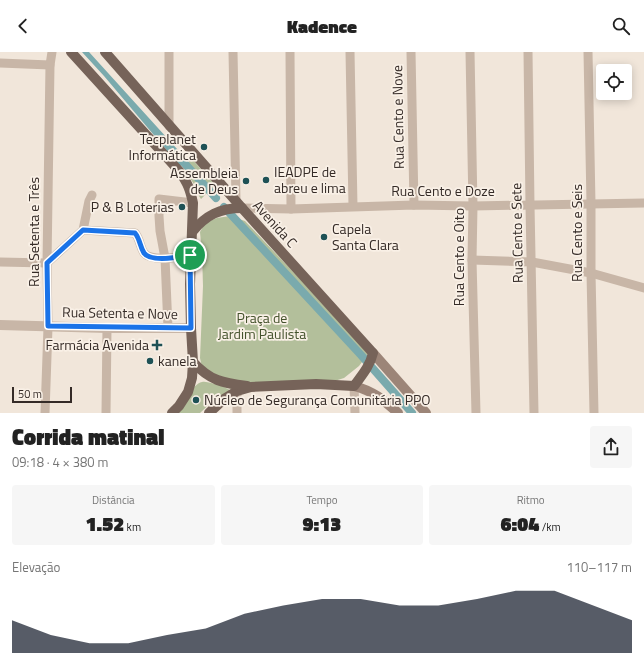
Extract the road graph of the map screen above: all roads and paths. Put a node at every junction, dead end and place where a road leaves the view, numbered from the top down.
1 (52, 52) edge
2 (71, 52) edge
3 (169, 52) edge
4 (233, 52) edge
5 (290, 52) edge
6 (350, 52) edge
7 (411, 52) edge
8 (470, 52) edge
9 (528, 52) edge
10 (588, 52) edge
11 (109, 54) edge
12 (0, 63) edge
13 (50, 65) junction
14 (169, 126) junction
15 (92, 195) dead end
16 (591, 203) junction
17 (644, 203) edge
18 (239, 204) junction
19 (530, 204) junction
20 (414, 205) junction
21 (353, 206) junction
22 (473, 206) junction
23 (193, 207) junction
24 (292, 209) junction
25 (83, 230) junction
26 (192, 232) junction
27 (190, 255) junction
28 (165, 258) junction
29 (472, 260) junction
30 (0, 262) edge
31 (532, 262) junction
32 (47, 263) junction
33 (591, 273) junction
34 (644, 288) edge
35 (0, 325) edge
36 (48, 326) junction
37 (107, 328) junction
38 (168, 328) junction
39 (191, 328) junction
40 (370, 361) junction
41 (193, 362) junction
42 (354, 386) junction
43 (251, 387) junction
44 (237, 392) junction
45 (45, 413) edge
46 (106, 413) edge
47 (172, 413) edge
48 (209, 413) edge
49 (237, 413) edge
50 (355, 413) edge
51 (398, 413) edge
52 (426, 413) edge
53 (476, 413) edge
54 (534, 413) edge
55 (594, 413) edge

1 - 13 street, Rua Setenta e Três
2 - 23 main road
3 - 14 street
4 - 18 street
5 - 24 street
6 - 21 street
7 - 20 street, Rua Cento e Nove
8 - 22 street, Rua Cento e Oito
9 - 19 street, Rua Cento e Sete
10 - 16 street, Rua Cento e Seis
11 - 14 main road, Avenida C
12 - 13 street
13 - 32 street, Rua Setenta e Três
14 - 18 main road, Avenida C
15 - 25 street
16 - 17 street, Rua Cento e Doze
16 - 19 street, Rua Cento e Doze
16 - 33 street, Rua Cento e Seis
18 - 24 street, Rua Cento e Doze
18 - 26 main road
18 - 40 main road, Avenida C
19 - 22 street, Rua Cento e Doze
19 - 31 street, Rua Cento e Sete
20 - 21 street, Rua Cento e Doze
20 - 22 street, Rua Cento e Doze
21 - 24 street, Rua Cento e Doze
22 - 29 street, Rua Cento e Oito
23 - 26 main road
23 - 28 street
25 - 28 street
25 - 32 street
26 - 27 main road
27 - 28 street
27 - 39 main road
28 - 38 street
29 - 31 street
29 - 53 street, Rua Cento e Oito
30 - 32 street
31 - 33 street
31 - 54 street, Rua Cento e Sete
32 - 36 street, Rua Setenta e Três
33 - 34 street
33 - 55 street, Rua Cento e Seis
35 - 36 street, Rua Setenta e Nove
36 - 37 street, Rua Setenta e Nove
36 - 45 street, Rua Setenta e Três
37 - 38 street, Rua Setenta e Nove
37 - 46 street
38 - 39 street, Rua Setenta e Nove
39 - 41 main road
40 - 42 main road
40 - 52 main road, Avenida C
41 - 43 main road
41 - 47 main road
42 - 43 main road
42 - 50 street
42 - 51 main road
43 - 44 main road
44 - 48 main road
44 - 49 street

